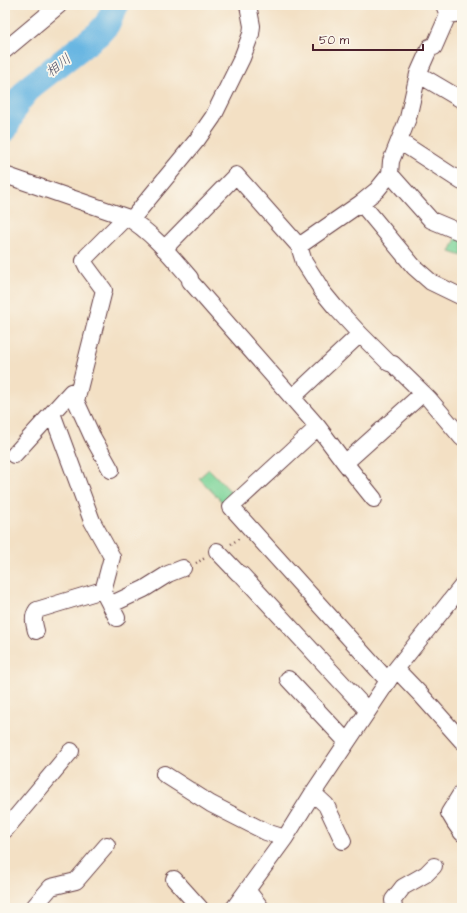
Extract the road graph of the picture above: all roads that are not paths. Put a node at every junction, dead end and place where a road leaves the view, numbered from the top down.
1 (59, 5) edge
2 (248, 5) edge
3 (451, 11) edge
4 (5, 50) edge
5 (418, 74) junction
6 (462, 100) edge
7 (399, 141) junction
8 (390, 174) junction
9 (6, 175) edge
10 (462, 182) edge
11 (361, 203) junction
12 (128, 218) junction
13 (462, 233) edge
14 (299, 246) junction
15 (164, 249) junction
16 (462, 296) edge
17 (360, 334) junction
18 (78, 390) junction
19 (424, 393) junction
20 (293, 397) junction
21 (52, 412) junction
22 (318, 427) junction
23 (462, 438) edge
24 (14, 455) dead end
25 (345, 463) junction
26 (111, 470) dead end
27 (374, 499) dead end
28 (217, 551) dead end
29 (183, 568) dead end
30 (462, 586) edge
31 (110, 605) junction
32 (36, 631) dead end
33 (392, 675) junction
34 (288, 679) dead end
35 (368, 711) junction
36 (462, 741) edge
37 (347, 742) junction
38 (71, 751) dead end
39 (164, 774) dead end
40 (462, 792) edge
41 (313, 793) junction
42 (5, 830) edge
43 (462, 833) edge
44 (285, 838) junction
45 (343, 841) dead end
46 (107, 845) dead end
47 (434, 866) dead end
48 (174, 879) dead end
49 (247, 890) junction
50 (33, 908) edge
51 (200, 908) edge
52 (234, 908) edge
53 (261, 908) edge
54 (394, 908) edge

1 - 4 street
2 - 12 street
3 - 5 street
5 - 6 street
5 - 7 street
7 - 8 street
7 - 10 street
8 - 11 street
8 - 13 street
9 - 12 street
11 - 14 street
11 - 16 street
12 - 15 street
12 - 18 street
14 - 15 street
14 - 17 street
15 - 20 street
17 - 19 street
17 - 20 street
18 - 21 street
18 - 26 street
19 - 23 street
19 - 25 street
20 - 22 street
21 - 24 street
21 - 31 street
22 - 25 street
22 - 33 street
25 - 27 street
28 - 35 street
29 - 31 street
30 - 33 street
31 - 32 street
33 - 35 street
33 - 36 street
34 - 37 street
35 - 37 street
37 - 41 street
38 - 42 street
39 - 44 street
40 - 43 street
41 - 44 street
41 - 45 street
44 - 49 street
46 - 50 street
47 - 54 street
48 - 51 street
49 - 52 street
49 - 53 street

